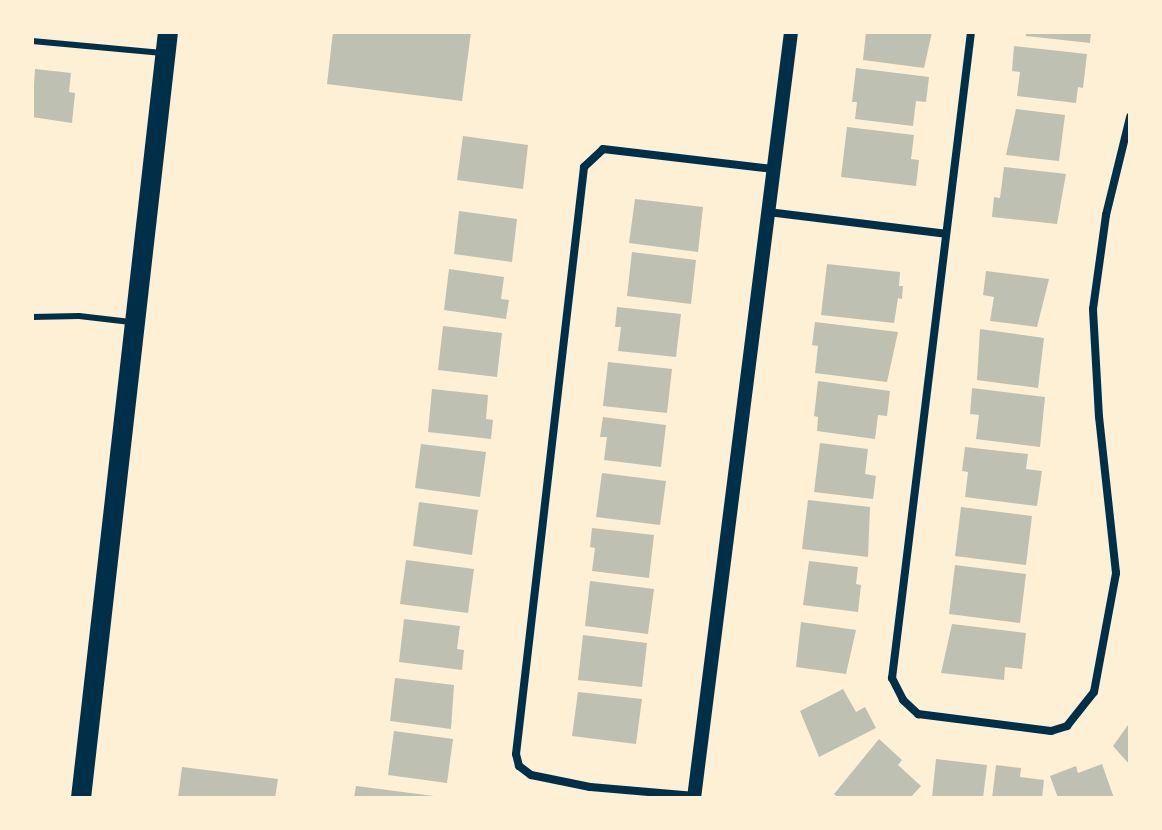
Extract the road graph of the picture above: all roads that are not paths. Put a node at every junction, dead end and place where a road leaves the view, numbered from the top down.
1 (168, 32) edge
2 (791, 32) edge
3 (971, 32) edge
4 (32, 41) edge
5 (166, 53) junction
6 (1130, 117) edge
7 (774, 169) junction
8 (768, 212) junction
9 (946, 234) junction
10 (32, 317) edge
11 (134, 323) junction
12 (694, 797) edge
13 (81, 798) edge

1 - 5 main road
2 - 7 street
3 - 9 street
4 - 5 lane
5 - 11 main road
6 - 9 street
7 - 8 street
7 - 12 street
8 - 9 street
8 - 12 street
10 - 11 lane
11 - 13 main road

